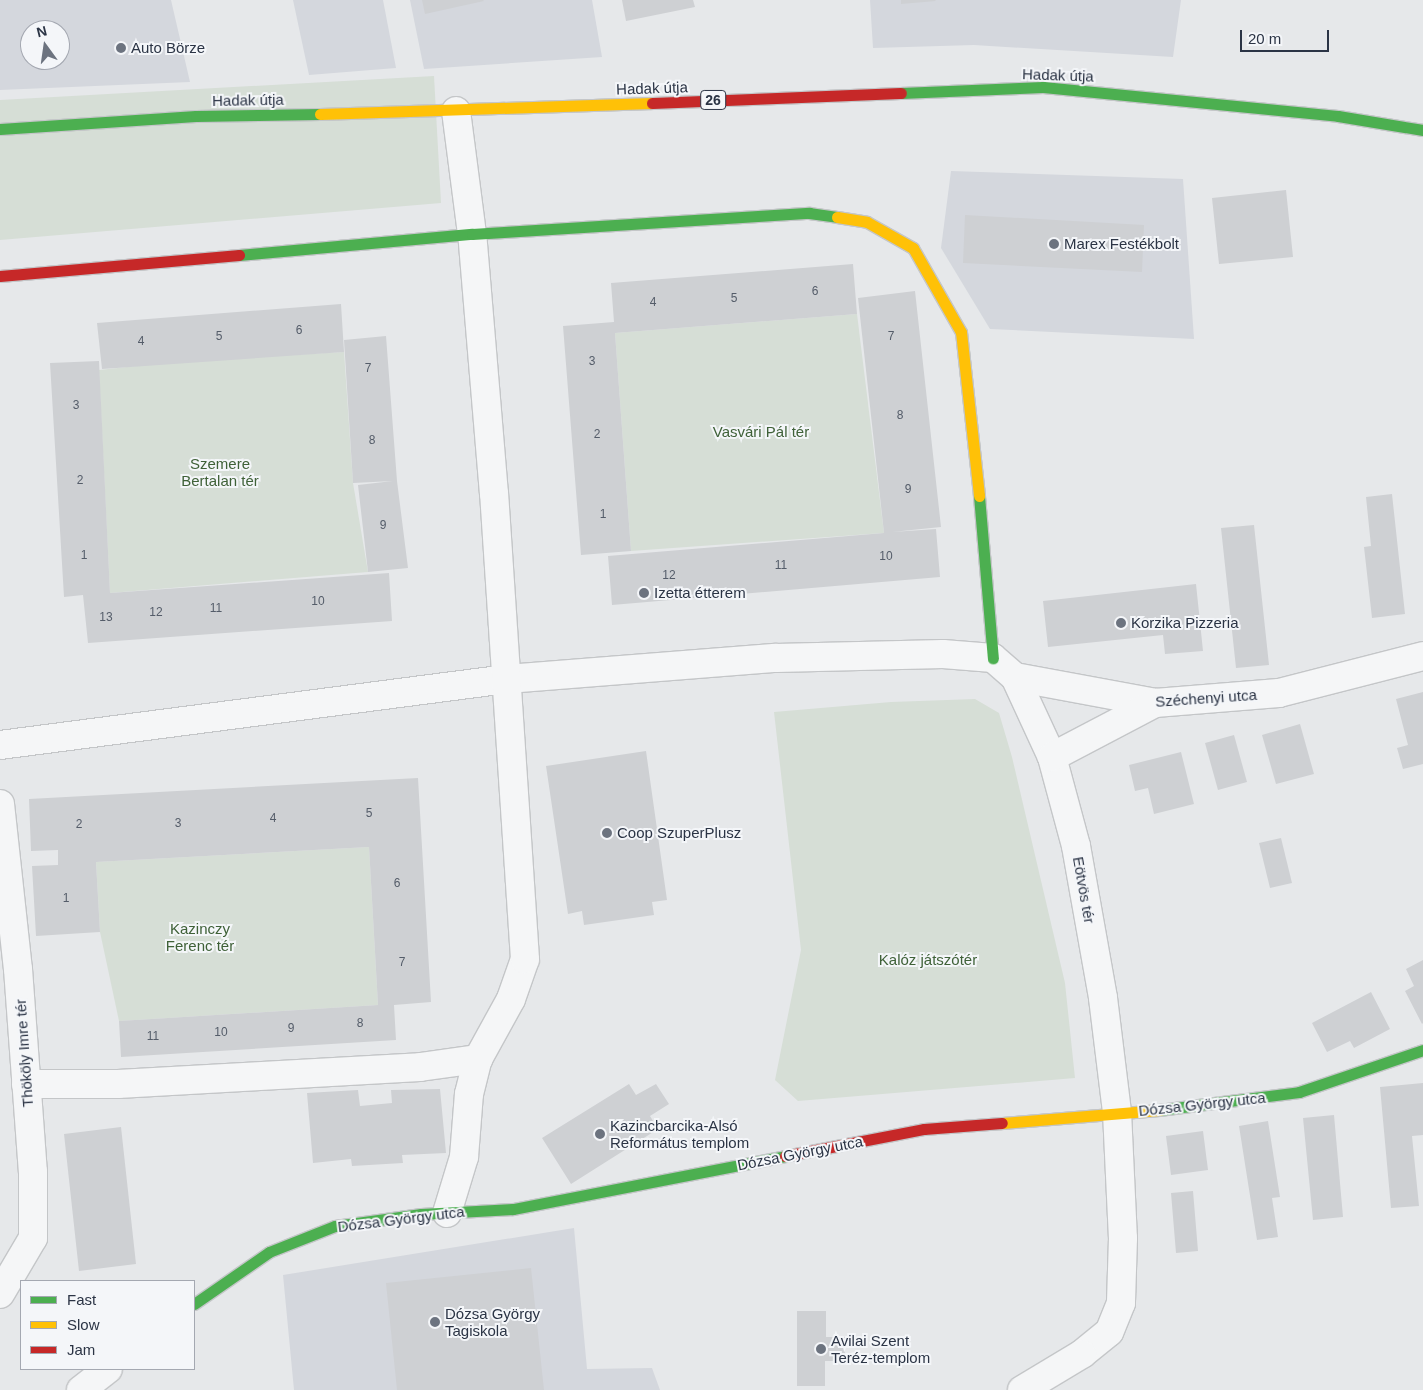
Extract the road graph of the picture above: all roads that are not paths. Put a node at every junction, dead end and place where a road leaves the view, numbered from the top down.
1 (456, 111) junction
2 (0, 129) edge
3 (1423, 130) edge
4 (472, 234) junction
5 (0, 276) edge
6 (1423, 656) edge
7 (993, 658) junction
8 (1015, 677) junction
9 (507, 679) junction
10 (1155, 703) junction
11 (0, 745) edge
12 (1052, 757) junction
13 (0, 804) edge
14 (1423, 1050) edge
15 (478, 1059) junction
16 (26, 1084) junction
17 (1117, 1112) junction
18 (447, 1213) junction
19 (0, 1294) edge
20 (195, 1303) edge
21 (107, 1370) edge
22 (81, 1390) edge
23 (1022, 1390) edge

1 - 2 street, Hadak útja / 26
1 - 3 street, Hadak útja / 26
1 - 4 street
4 - 5 street
4 - 7 street
4 - 9 street
6 - 10 street, Széchenyi utca
7 - 8 street
7 - 9 street
8 - 10 street, Széchenyi utca
8 - 12 street, Eötvös tér
9 - 11 street
9 - 15 street
10 - 12 street
12 - 17 street, Eötvös tér
13 - 16 street, Thököly Imre tér
14 - 17 street, Dózsa György utca
15 - 16 street
15 - 18 street
16 - 19 street, Thököly Imre tér
17 - 18 street, Dózsa György utca
17 - 23 street, Eötvös tér
18 - 20 street, Dózsa György utca
21 - 22 street

